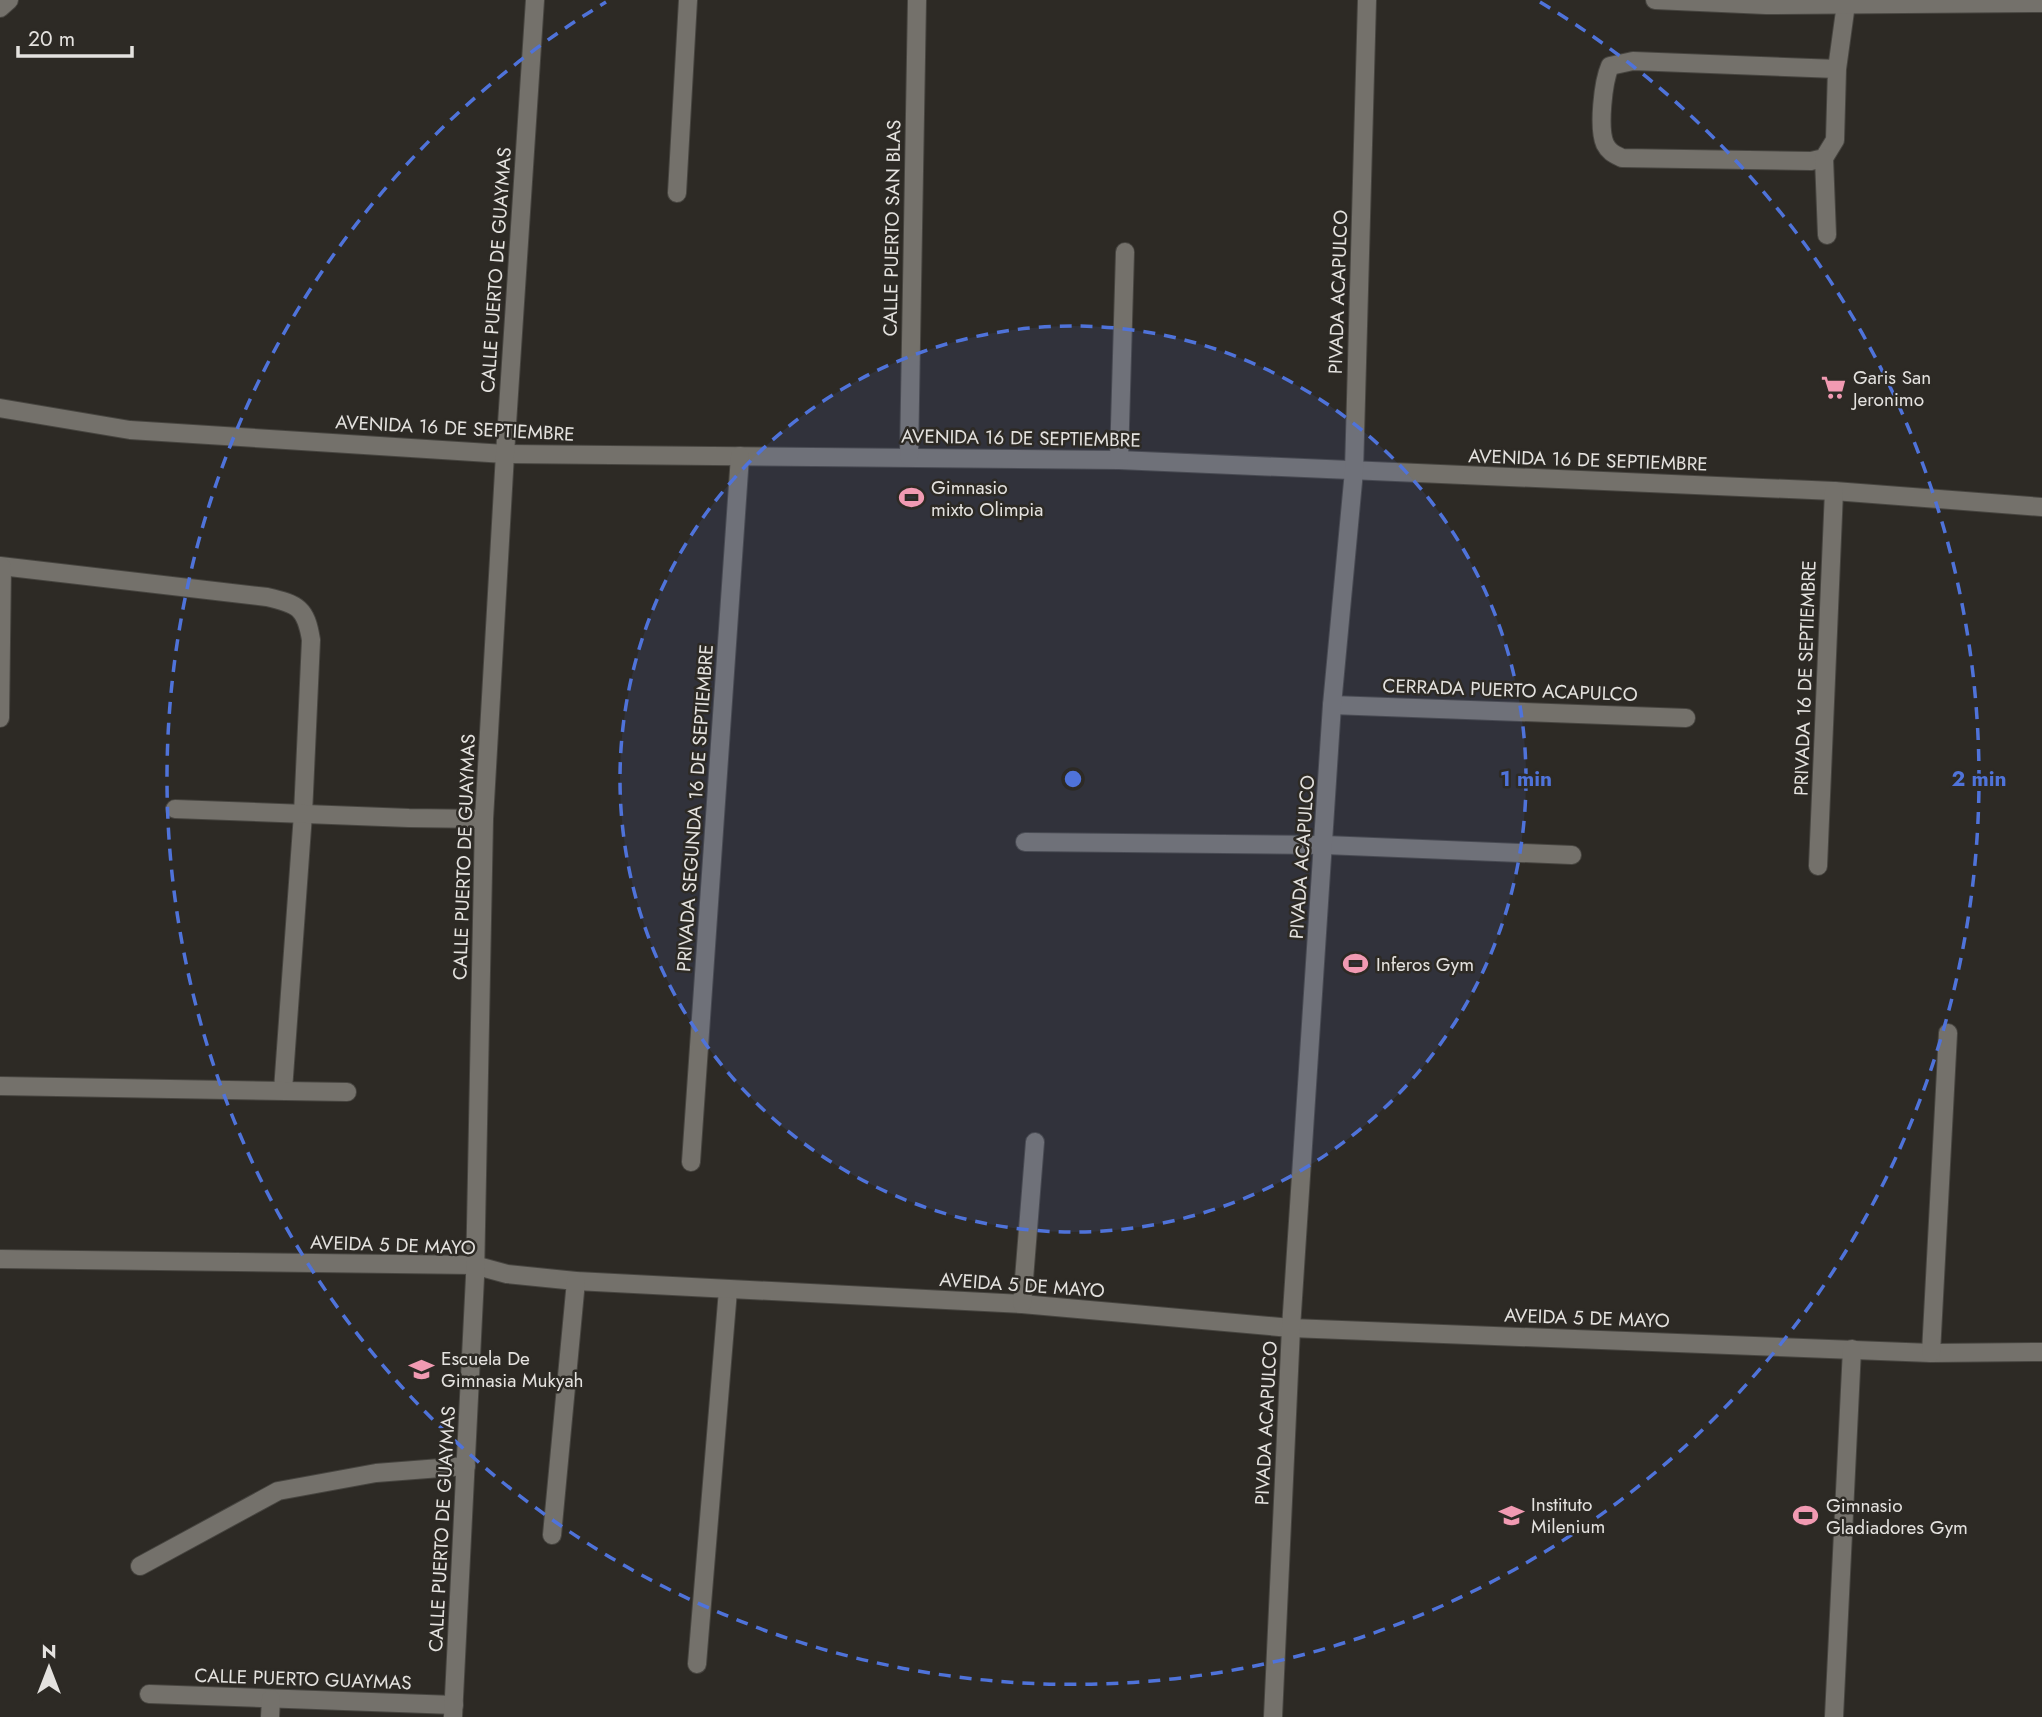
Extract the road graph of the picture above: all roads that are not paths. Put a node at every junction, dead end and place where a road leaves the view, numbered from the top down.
1 (9, 0) edge
2 (535, 0) edge
3 (688, 0) edge
4 (917, 0) edge
5 (1367, 0) edge
6 (1655, 0) edge
7 (1765, 3) edge
8 (2042, 3) edge
9 (1846, 4) junction
10 (0, 8) edge
11 (1837, 69) junction
12 (1824, 158) junction
13 (677, 193) dead end
14 (1828, 235) dead end
15 (1125, 252) dead end
16 (0, 408) edge
17 (505, 454) junction
18 (740, 456) junction
19 (909, 457) junction
20 (1119, 460) junction
21 (1354, 471) junction
22 (1834, 491) junction
23 (2042, 507) edge
24 (1, 566) edge
25 (1332, 705) junction
26 (0, 718) edge
27 (1686, 718) dead end
28 (175, 809) dead end
29 (303, 814) junction
30 (484, 819) junction
31 (1025, 842) dead end
32 (1325, 845) junction
33 (1572, 855) dead end
34 (1818, 866) dead end
35 (1948, 1033) dead end
36 (0, 1086) edge
37 (283, 1090) junction
38 (347, 1092) dead end
39 (1035, 1142) dead end
40 (691, 1162) dead end
41 (0, 1259) edge
42 (474, 1265) junction
43 (576, 1281) junction
44 (728, 1290) junction
45 (1022, 1304) junction
46 (1291, 1328) junction
47 (1852, 1349) junction
48 (2042, 1352) edge
49 (1931, 1353) junction
50 (466, 1466) junction
51 (552, 1535) dead end
52 (140, 1566) dead end
53 (698, 1664) dead end
54 (149, 1694) dead end
55 (271, 1708) edge
56 (454, 1711) edge
57 (1273, 1717) edge
58 (1834, 1717) edge

1 - 10 street
2 - 17 street, CALLE PUERTO DE GUAYMAS
3 - 13 street
4 - 19 street, CALLE PUERTO SAN BLAS
5 - 21 street, PIVADA ACAPULCO
6 - 7 street
7 - 9 street
8 - 9 street
9 - 11 street
11 - 12 street
11 - 12 street
12 - 14 street
15 - 20 street
16 - 17 street, AVENIDA 16 DE SEPTIEMBRE
17 - 18 street, AVENIDA 16 DE SEPTIEMBRE
17 - 30 street, CALLE PUERTO DE GUAYMAS
18 - 19 street, AVENIDA 16 DE SEPTIEMBRE
18 - 40 street, PRIVADA SEGUNDA 16 DE SEPTIEMBRE
19 - 20 street, AVENIDA 16 DE SEPTIEMBRE
20 - 21 street, AVENIDA 16 DE SEPTIEMBRE
21 - 22 street, AVENIDA 16 DE SEPTIEMBRE
21 - 25 street, PIVADA ACAPULCO
22 - 23 street, AVENIDA 16 DE SEPTIEMBRE
22 - 34 street, PRIVADA 16 DE SEPTIEMBRE
24 - 26 street
24 - 29 street
25 - 27 street, CERRADA PUERTO ACAPULCO
25 - 32 street, PIVADA ACAPULCO
28 - 29 street
29 - 30 street
29 - 37 street
30 - 42 street, CALLE PUERTO DE GUAYMAS
31 - 32 street
32 - 33 street
32 - 46 street, PIVADA ACAPULCO
35 - 49 street
36 - 37 street
37 - 38 street
39 - 45 street
41 - 42 street, AVEIDA 5 DE MAYO
42 - 43 street, AVEIDA 5 DE MAYO
42 - 50 street, CALLE PUERTO DE GUAYMAS
43 - 44 street, AVEIDA 5 DE MAYO
43 - 51 street
44 - 45 street, AVEIDA 5 DE MAYO
44 - 53 street
45 - 46 street, AVEIDA 5 DE MAYO
46 - 47 street, AVEIDA 5 DE MAYO
46 - 57 street, PIVADA ACAPULCO
47 - 49 street, AVEIDA 5 DE MAYO
47 - 58 street
48 - 49 street, AVEIDA 5 DE MAYO
50 - 52 street
50 - 56 street, CALLE PUERTO DE GUAYMAS
54 - 55 street, CALLE PUERTO GUAYMAS
55 - 56 street, CALLE PUERTO GUAYMAS

